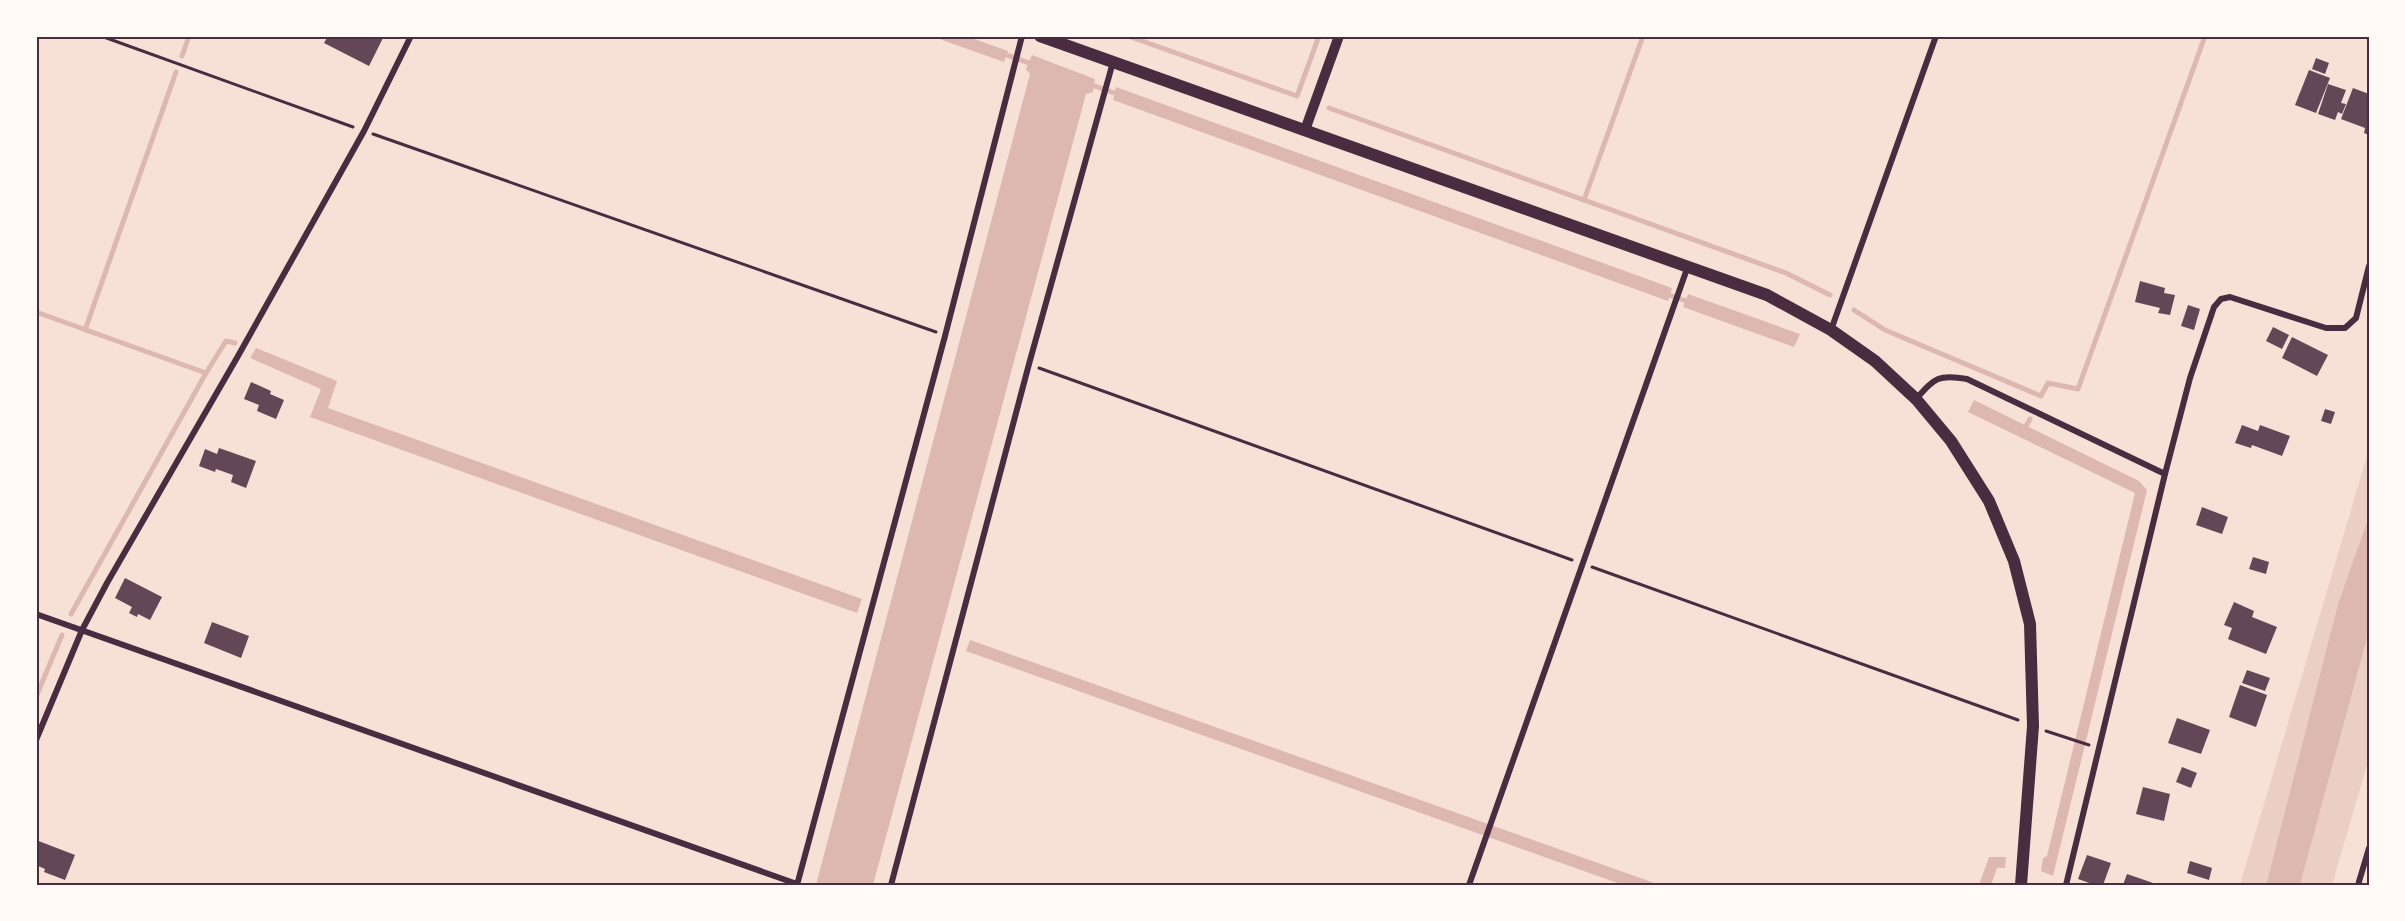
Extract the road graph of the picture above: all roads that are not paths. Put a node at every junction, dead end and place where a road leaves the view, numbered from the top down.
1 (411, 36) edge
2 (1022, 36) edge
3 (1040, 36) edge
4 (1339, 36) edge
5 (1936, 36) edge
6 (1113, 62) junction
7 (1305, 130) junction
8 (1688, 266) junction
9 (2369, 266) edge
10 (1831, 330) junction
11 (1916, 399) junction
12 (2165, 474) junction
13 (36, 614) edge
14 (82, 630) junction
15 (36, 740) edge
16 (2369, 848) edge
17 (797, 884) edge
18 (891, 885) edge
19 (1469, 885) edge
20 (2020, 885) edge
21 (2066, 885) edge
22 (2358, 885) edge

1 - 14 street
2 - 17 street
3 - 6 main road
4 - 7 street
5 - 10 street
6 - 7 main road
6 - 18 street
7 - 8 main road
8 - 10 main road
8 - 19 street
9 - 12 street
10 - 11 main road
11 - 12 street
11 - 20 main road
12 - 21 street
13 - 14 street
14 - 15 street
14 - 17 street
16 - 22 street

